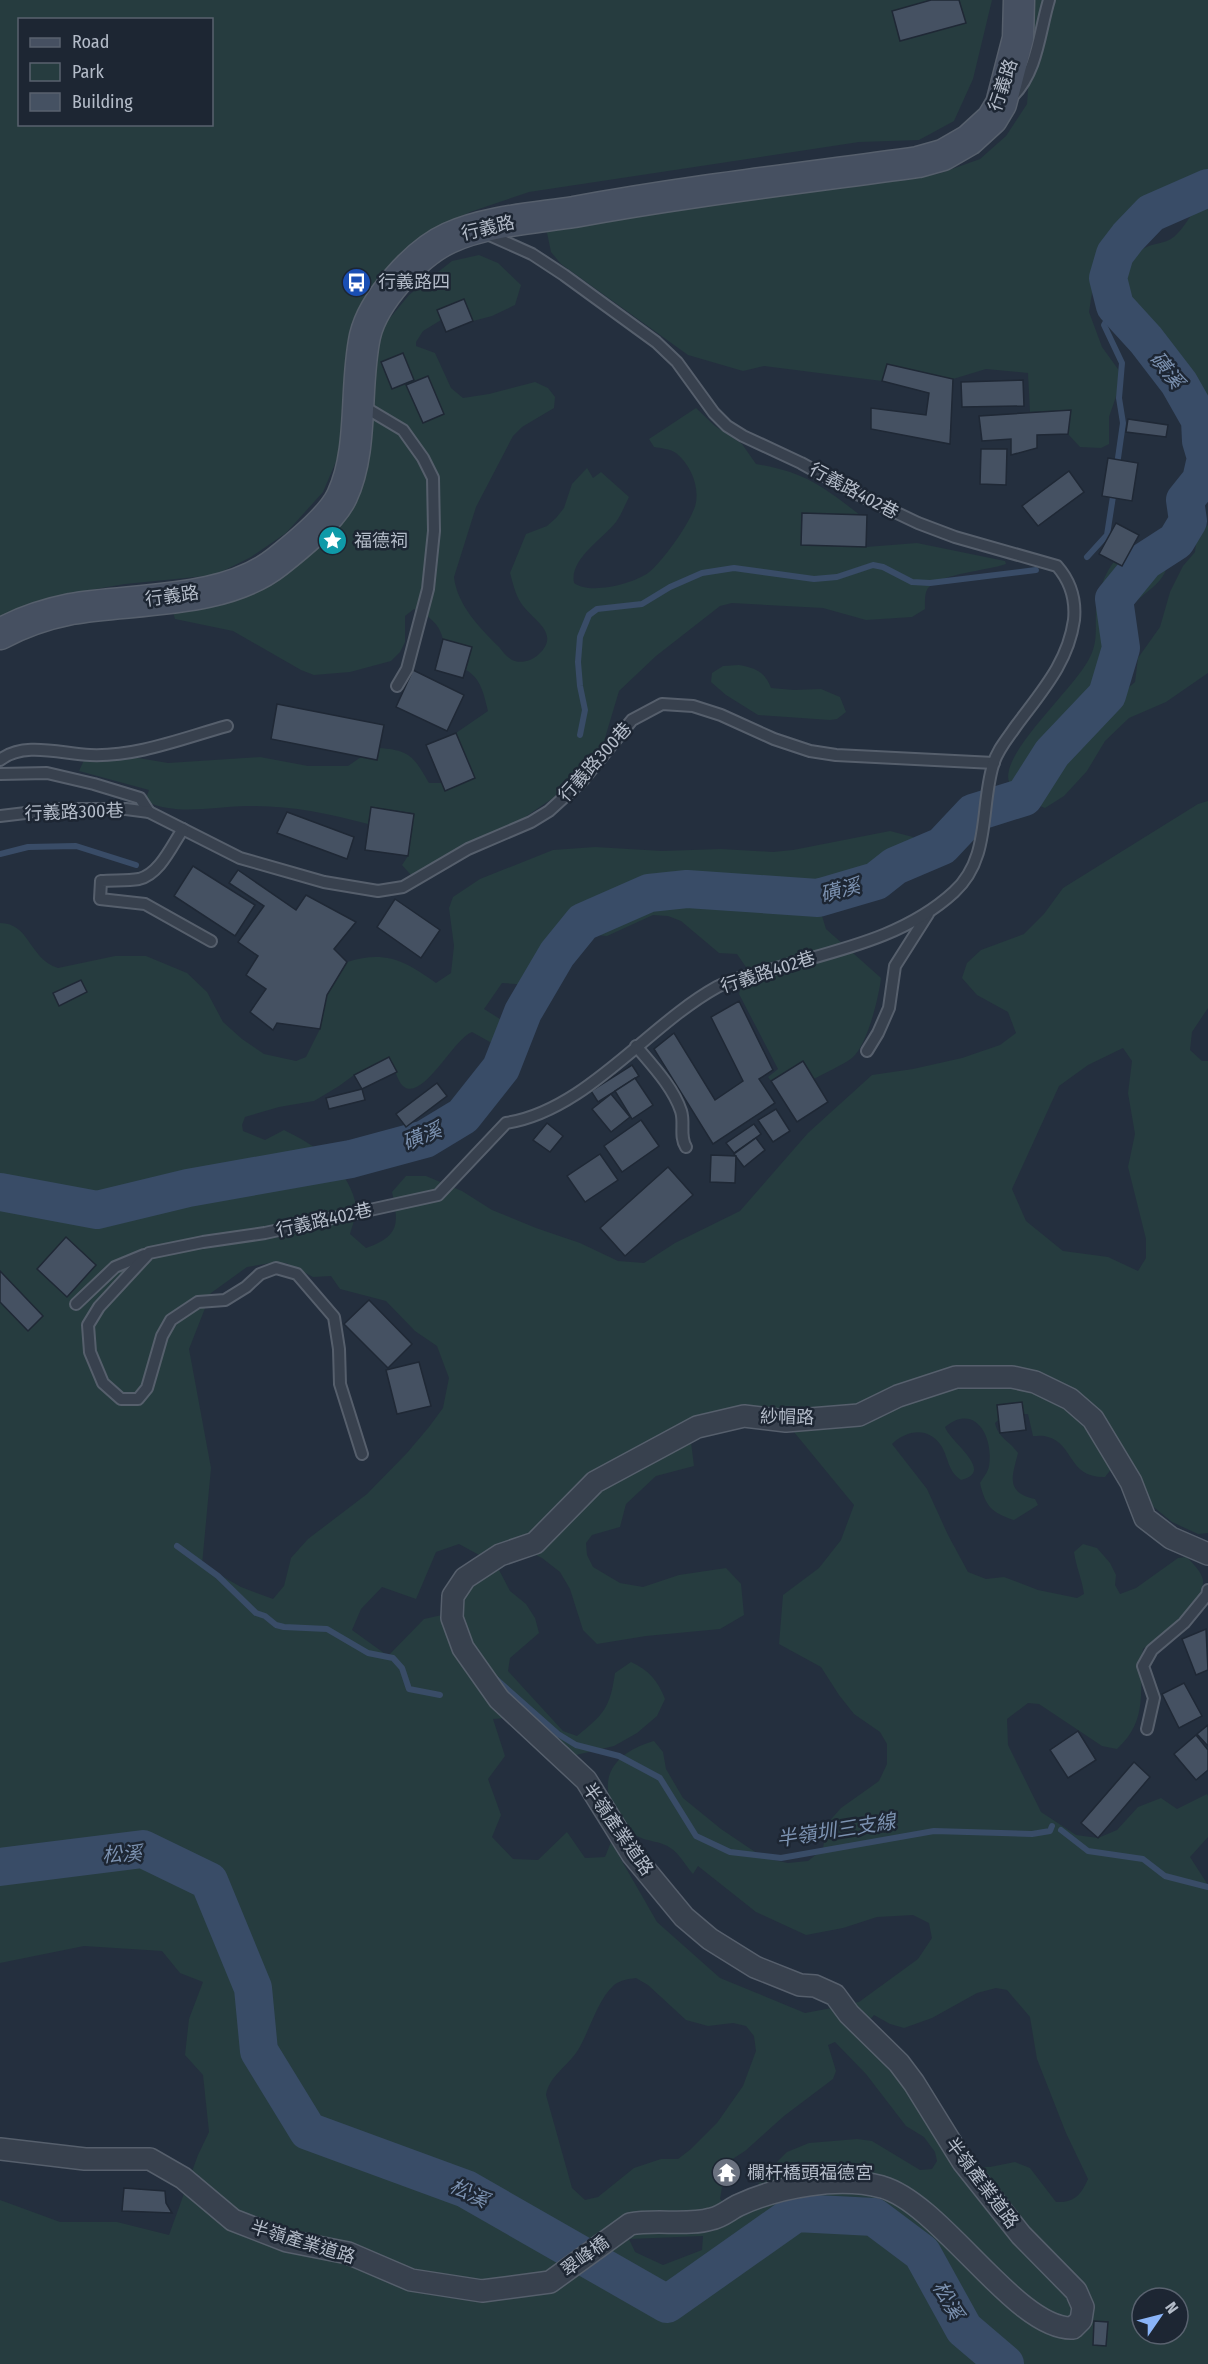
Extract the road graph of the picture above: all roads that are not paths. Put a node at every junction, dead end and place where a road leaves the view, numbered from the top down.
1 (1019, 0) edge
2 (1049, 0) edge
3 (1000, 104) junction
4 (476, 229) junction
5 (358, 404) junction
6 (0, 634) edge
7 (397, 686) dead end
8 (227, 726) dead end
9 (0, 760) edge
10 (994, 763) junction
11 (0, 774) edge
12 (149, 812) junction
13 (0, 816) edge
14 (183, 830) junction
15 (930, 911) junction
16 (211, 940) dead end
17 (636, 1046) junction
18 (867, 1051) dead end
19 (686, 1147) dead end
20 (149, 1253) junction
21 (76, 1304) dead end
22 (362, 1455) dead end
23 (1208, 1554) edge
24 (1208, 1590) edge
25 (499, 1699) joint
26 (1147, 1729) dead end
27 (0, 2149) edge
28 (620, 2230) joint
29 (550, 2282) joint

1 - 3 street, 行義路
2 - 3 lane
3 - 4 street, 行義路
4 - 5 street, 行義路
4 - 10 lane, 行義路402巷
5 - 6 street, 行義路
5 - 7 lane
8 - 9 lane
10 - 14 lane, 行義路300巷
10 - 15 lane, 行義路402巷
11 - 12 lane, 行義路300巷
12 - 13 lane, 行義路300巷
12 - 14 lane, 行義路300巷
14 - 16 lane
15 - 17 lane, 行義路402巷
15 - 18 lane
17 - 19 lane
17 - 20 lane, 行義路402巷
20 - 21 lane, 行義路402巷
20 - 22 lane
23 - 25 street, 紗帽路
24 - 26 lane
25 - 28 street, 半嶺產業道路
27 - 29 street, 半嶺產業道路
28 - 29 street, 翠峰橋

